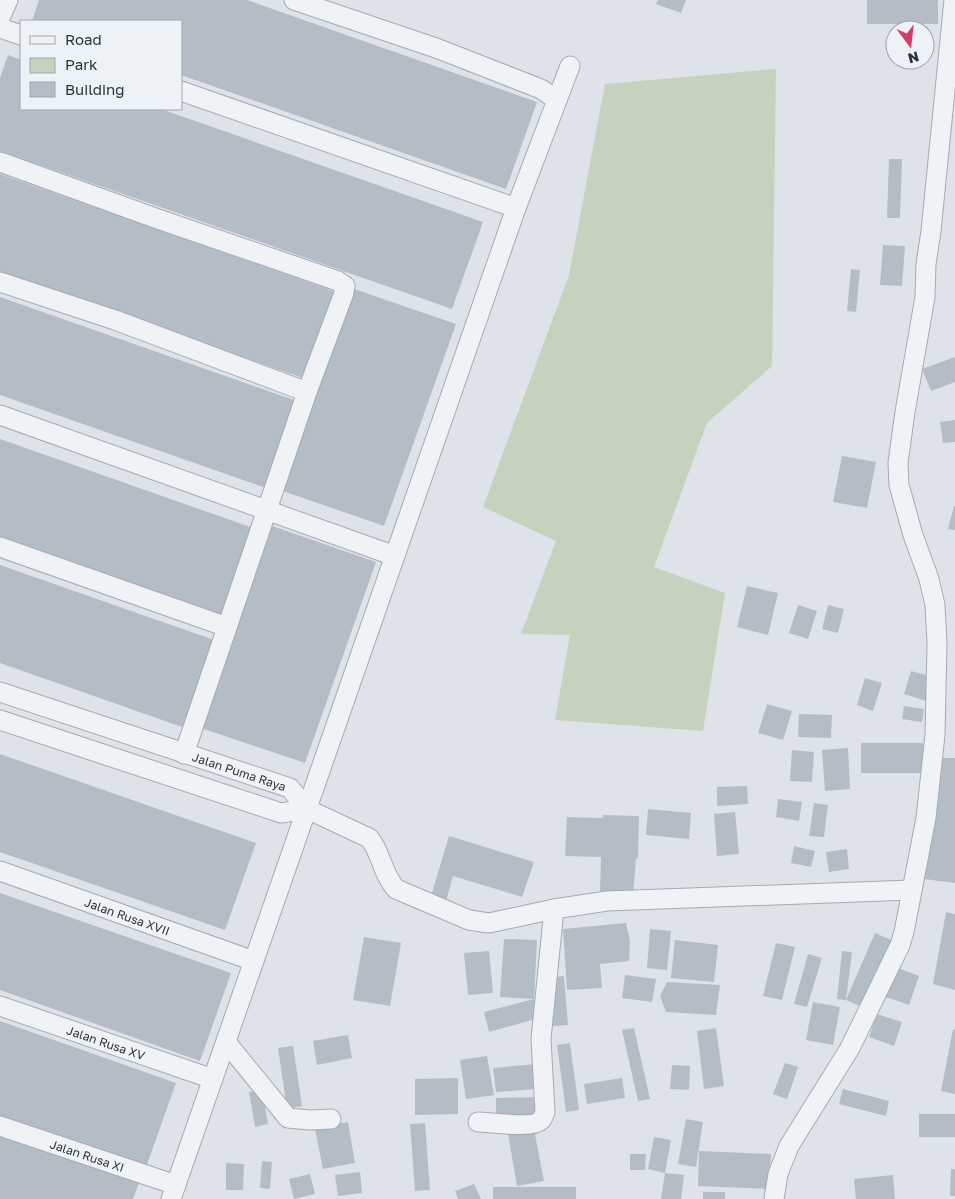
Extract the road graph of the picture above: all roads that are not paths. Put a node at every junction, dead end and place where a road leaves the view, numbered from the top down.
1 (8, 0) edge
2 (294, 0) edge
3 (954, 0) edge
4 (0, 18) edge
5 (0, 28) edge
6 (20, 35) edge
7 (570, 66) dead end
8 (182, 91) edge
9 (557, 100) junction
10 (0, 162) edge
11 (516, 208) junction
12 (0, 282) edge
13 (307, 392) junction
14 (0, 414) edge
15 (268, 510) junction
16 (0, 547) edge
17 (394, 556) junction
18 (227, 627) junction
19 (0, 692) edge
20 (0, 720) edge
21 (184, 754) junction
22 (307, 809) junction
23 (0, 871) edge
24 (911, 890) junction
25 (554, 909) junction
26 (254, 961) junction
27 (0, 1006) edge
28 (226, 1042) junction
29 (213, 1079) junction
30 (332, 1119) dead end
31 (478, 1122) dead end
32 (0, 1126) edge
33 (173, 1192) edge
34 (774, 1199) edge

1 - 4 street
2 - 9 street
3 - 24 street
5 - 6 street
7 - 9 street
8 - 11 street
9 - 11 street
10 - 13 street
11 - 17 street
12 - 13 street
13 - 15 street
14 - 15 street
15 - 17 street
15 - 18 street
16 - 18 street
17 - 22 street
18 - 21 street
19 - 21 street, Jalan Puma Raya
20 - 22 street, Jalan Puma Raya
21 - 22 street, Jalan Puma Raya
22 - 25 street
22 - 26 street
23 - 26 street, Jalan Rusa XVII
24 - 25 street
24 - 34 street
25 - 31 street
26 - 28 street
27 - 29 street, Jalan Rusa XV
28 - 29 street
28 - 30 street
29 - 33 street
32 - 33 street, Jalan Rusa XI

